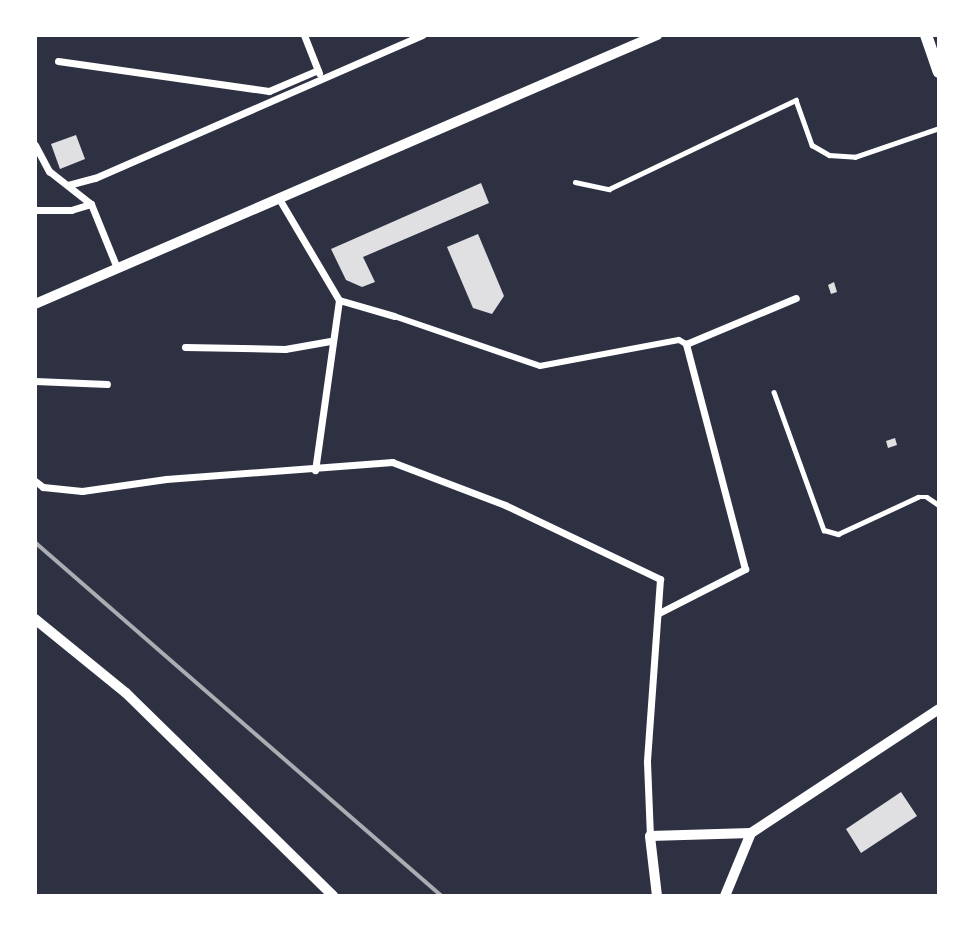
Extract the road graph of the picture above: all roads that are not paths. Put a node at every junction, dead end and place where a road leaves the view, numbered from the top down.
1 (304, 35) edge
2 (422, 35) edge
3 (657, 35) edge
4 (926, 35) edge
5 (58, 61) dead end
6 (939, 72) edge
7 (320, 74) junction
8 (939, 128) edge
9 (35, 145) edge
10 (575, 182) dead end
11 (68, 185) junction
12 (278, 196) junction
13 (91, 204) junction
14 (35, 209) edge
15 (117, 268) junction
16 (796, 298) dead end
17 (339, 300) junction
18 (35, 304) edge
19 (394, 316) joint
20 (330, 341) junction
21 (686, 344) junction
22 (185, 347) dead end
23 (35, 381) edge
24 (107, 384) dead end
25 (774, 392) dead end
26 (315, 470) junction
27 (35, 481) edge
28 (939, 505) edge
29 (659, 613) junction
30 (35, 619) edge
31 (939, 709) edge
32 (751, 833) junction
33 (650, 836) junction
34 (333, 896) edge
35 (657, 896) edge
36 (725, 896) edge

1 - 7 street
2 - 7 street
3 - 12 main road
4 - 6 main road
5 - 7 street
7 - 11 street
8 - 10 lane
9 - 11 street
11 - 13 street
12 - 15 main road
12 - 17 street
13 - 14 street
13 - 15 street
15 - 18 main road
16 - 21 street
17 - 19 street
17 - 20 street
19 - 21 street
20 - 22 street
20 - 26 street
21 - 29 street
23 - 24 street
25 - 28 lane
26 - 27 street
26 - 29 street
29 - 33 street
30 - 34 street
31 - 32 street
32 - 33 street
32 - 36 street
33 - 35 street

